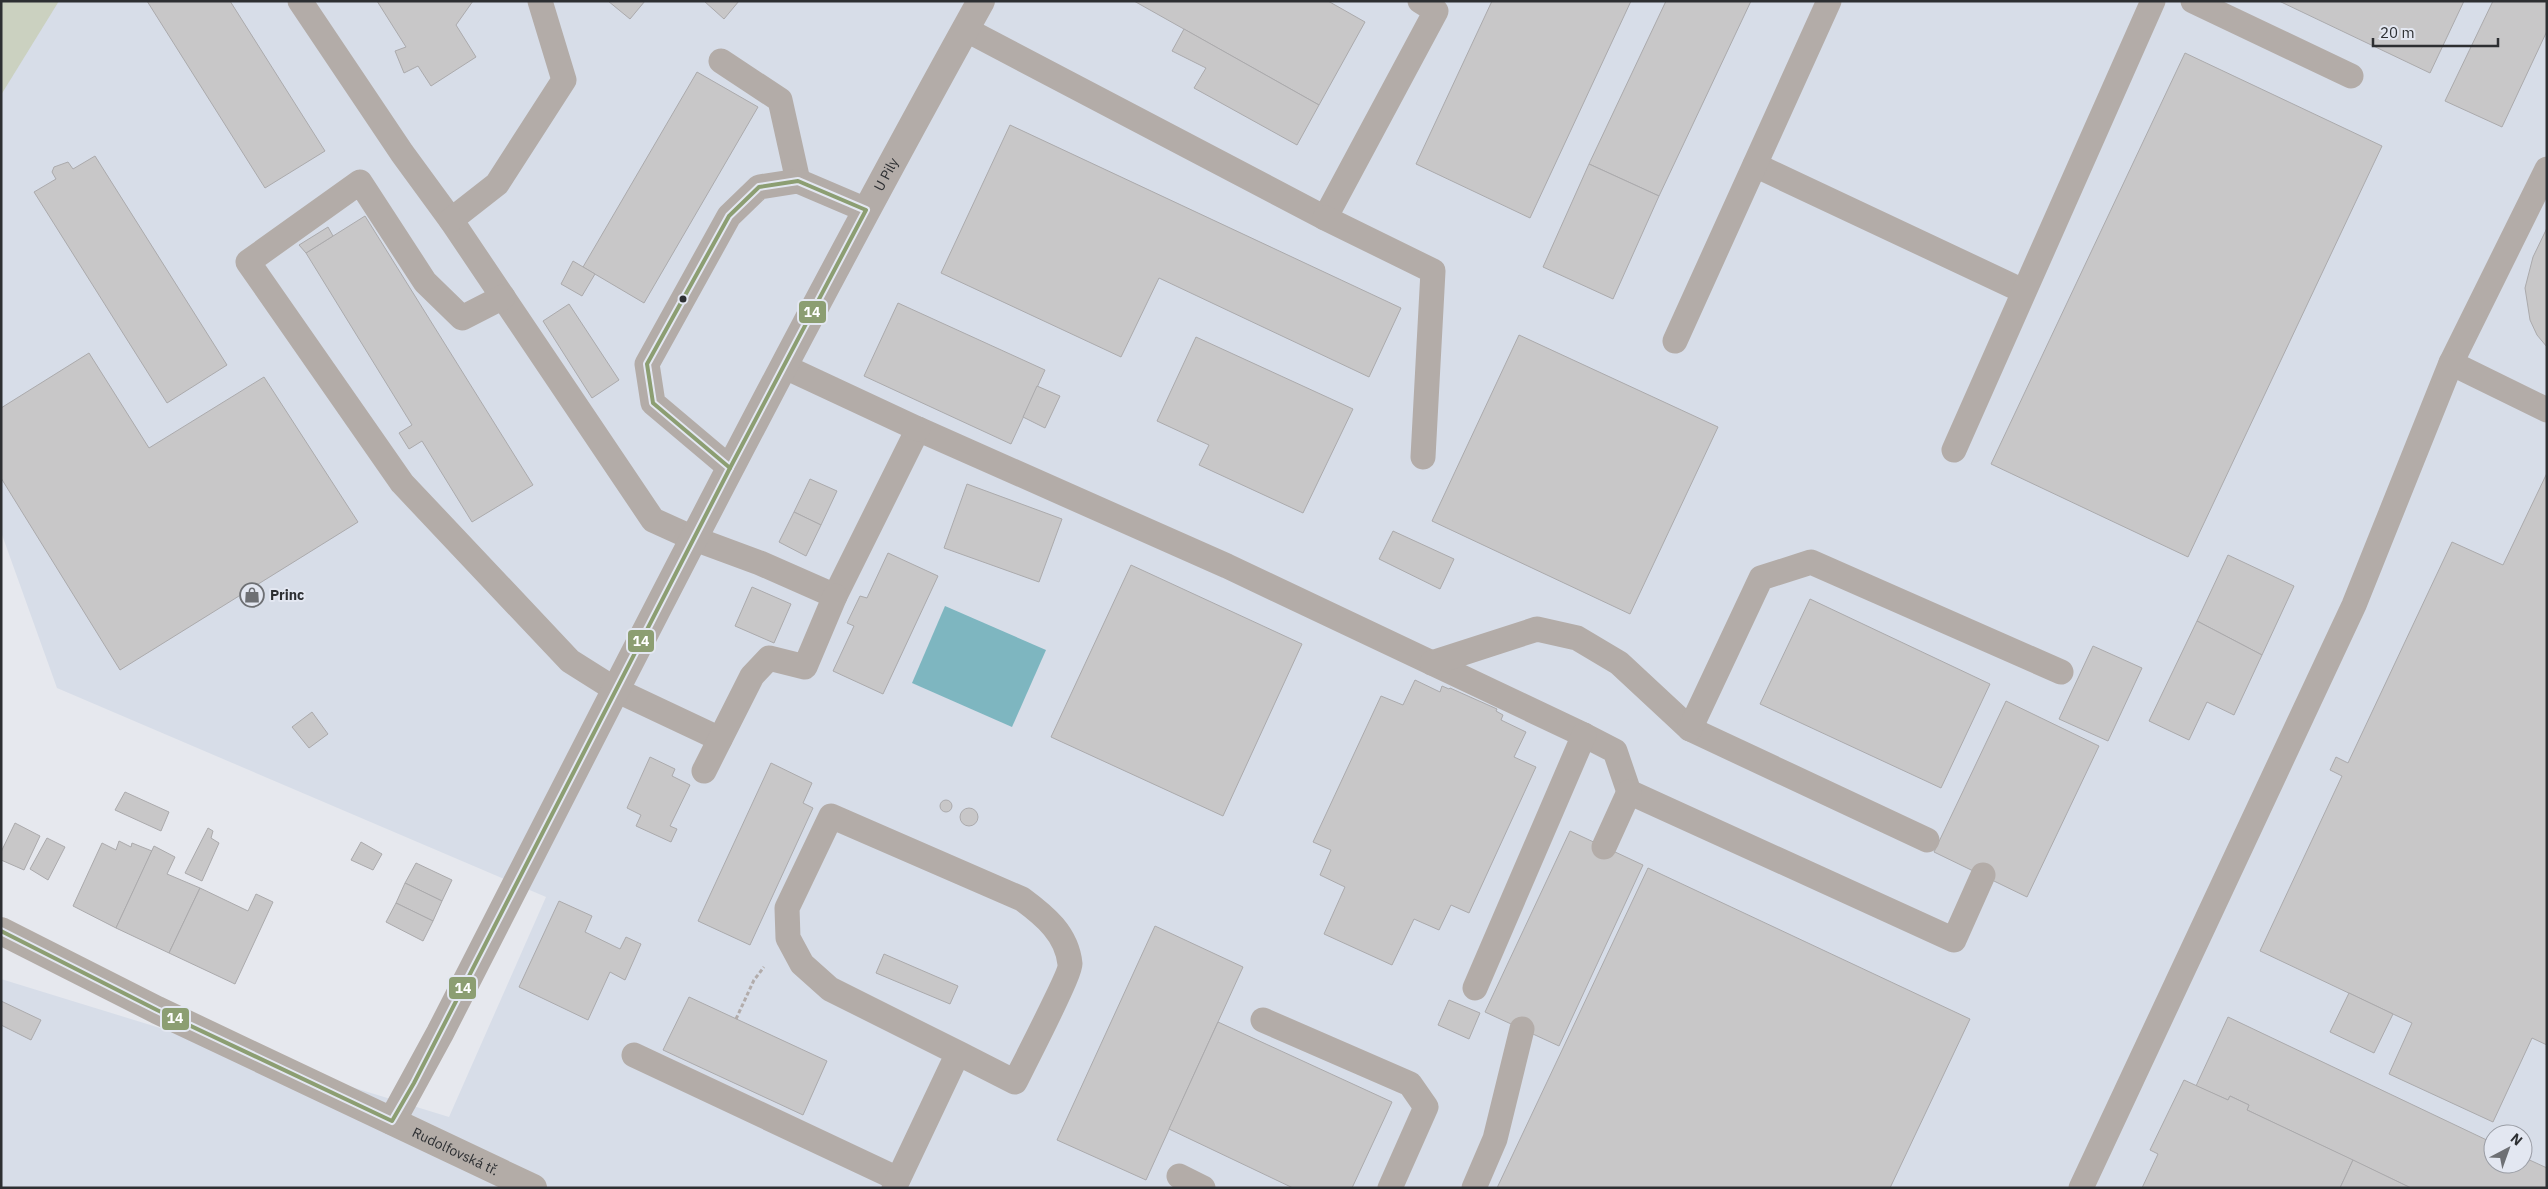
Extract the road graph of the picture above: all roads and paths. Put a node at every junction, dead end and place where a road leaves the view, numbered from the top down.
1 (300, 1) edge
2 (540, 1) edge
3 (981, 1) edge
4 (1420, 1) edge
5 (1829, 1) edge
6 (2153, 1) edge
7 (2193, 1) edge
8 (966, 29) junction
9 (721, 61) dead end
10 (2351, 76) dead end
11 (1755, 165) junction
12 (2547, 169) edge
13 (798, 181) junction
14 (866, 210) junction
15 (1325, 218) junction
16 (451, 220) junction
17 (2023, 291) junction
18 (503, 297) junction
19 (1675, 340) dead end
20 (2451, 363) junction
21 (784, 366) junction
22 (2547, 410) edge
23 (918, 429) junction
24 (1954, 450) dead end
25 (1423, 457) dead end
26 (730, 468) junction
27 (695, 539) junction
28 (835, 596) junction
29 (1432, 663) junction
30 (2061, 672) dead end
31 (616, 690) junction
32 (1690, 729) junction
33 (1584, 736) junction
34 (720, 738) junction
35 (704, 771) dead end
36 (1629, 792) junction
37 (1927, 840) dead end
38 (1604, 847) dead end
39 (1983, 875) dead end
40 (1, 931) edge
41 (788, 938) junction
42 (1475, 988) dead end
43 (736, 1019) dead end
44 (1263, 1020) dead end
45 (1522, 1029) dead end
46 (958, 1053) junction
47 (634, 1055) dead end
48 (392, 1121) junction
49 (1179, 1176) dead end
50 (896, 1184) edge
51 (528, 1187) edge
52 (1203, 1188) edge
53 (1390, 1188) edge
54 (1474, 1188) edge
55 (2081, 1188) edge

1 - 16 lane
2 - 16 lane
3 - 8 street, U Pily
4 - 15 lane
5 - 11 lane
6 - 17 lane
7 - 10 lane
8 - 14 street, U Pily
8 - 15 lane
9 - 13 lane
11 - 17 lane
11 - 19 lane
12 - 20 lane
13 - 14 lane
13 - 26 lane
14 - 21 street, U Pily
15 - 25 lane
16 - 18 lane
17 - 24 lane
18 - 27 lane
18 - 31 lane
20 - 22 lane
20 - 55 lane
21 - 23 lane
21 - 26 street, U Pily
23 - 28 lane
23 - 29 lane
26 - 27 street, U Pily
27 - 28 lane
27 - 31 street, U Pily
28 - 34 lane
29 - 32 lane
29 - 33 lane
30 - 32 lane
31 - 34 lane
31 - 48 street, U Pily
32 - 37 lane
33 - 36 lane
33 - 42 lane
34 - 35 lane
36 - 38 lane
36 - 39 lane
40 - 48 main road, Rudolfovská tř.
41 - 43 path
41 - 46 lane
41 - 46 lane
44 - 53 lane
45 - 54 lane
46 - 50 lane
47 - 50 lane
48 - 51 main road, Rudolfovská tř.
49 - 52 lane

